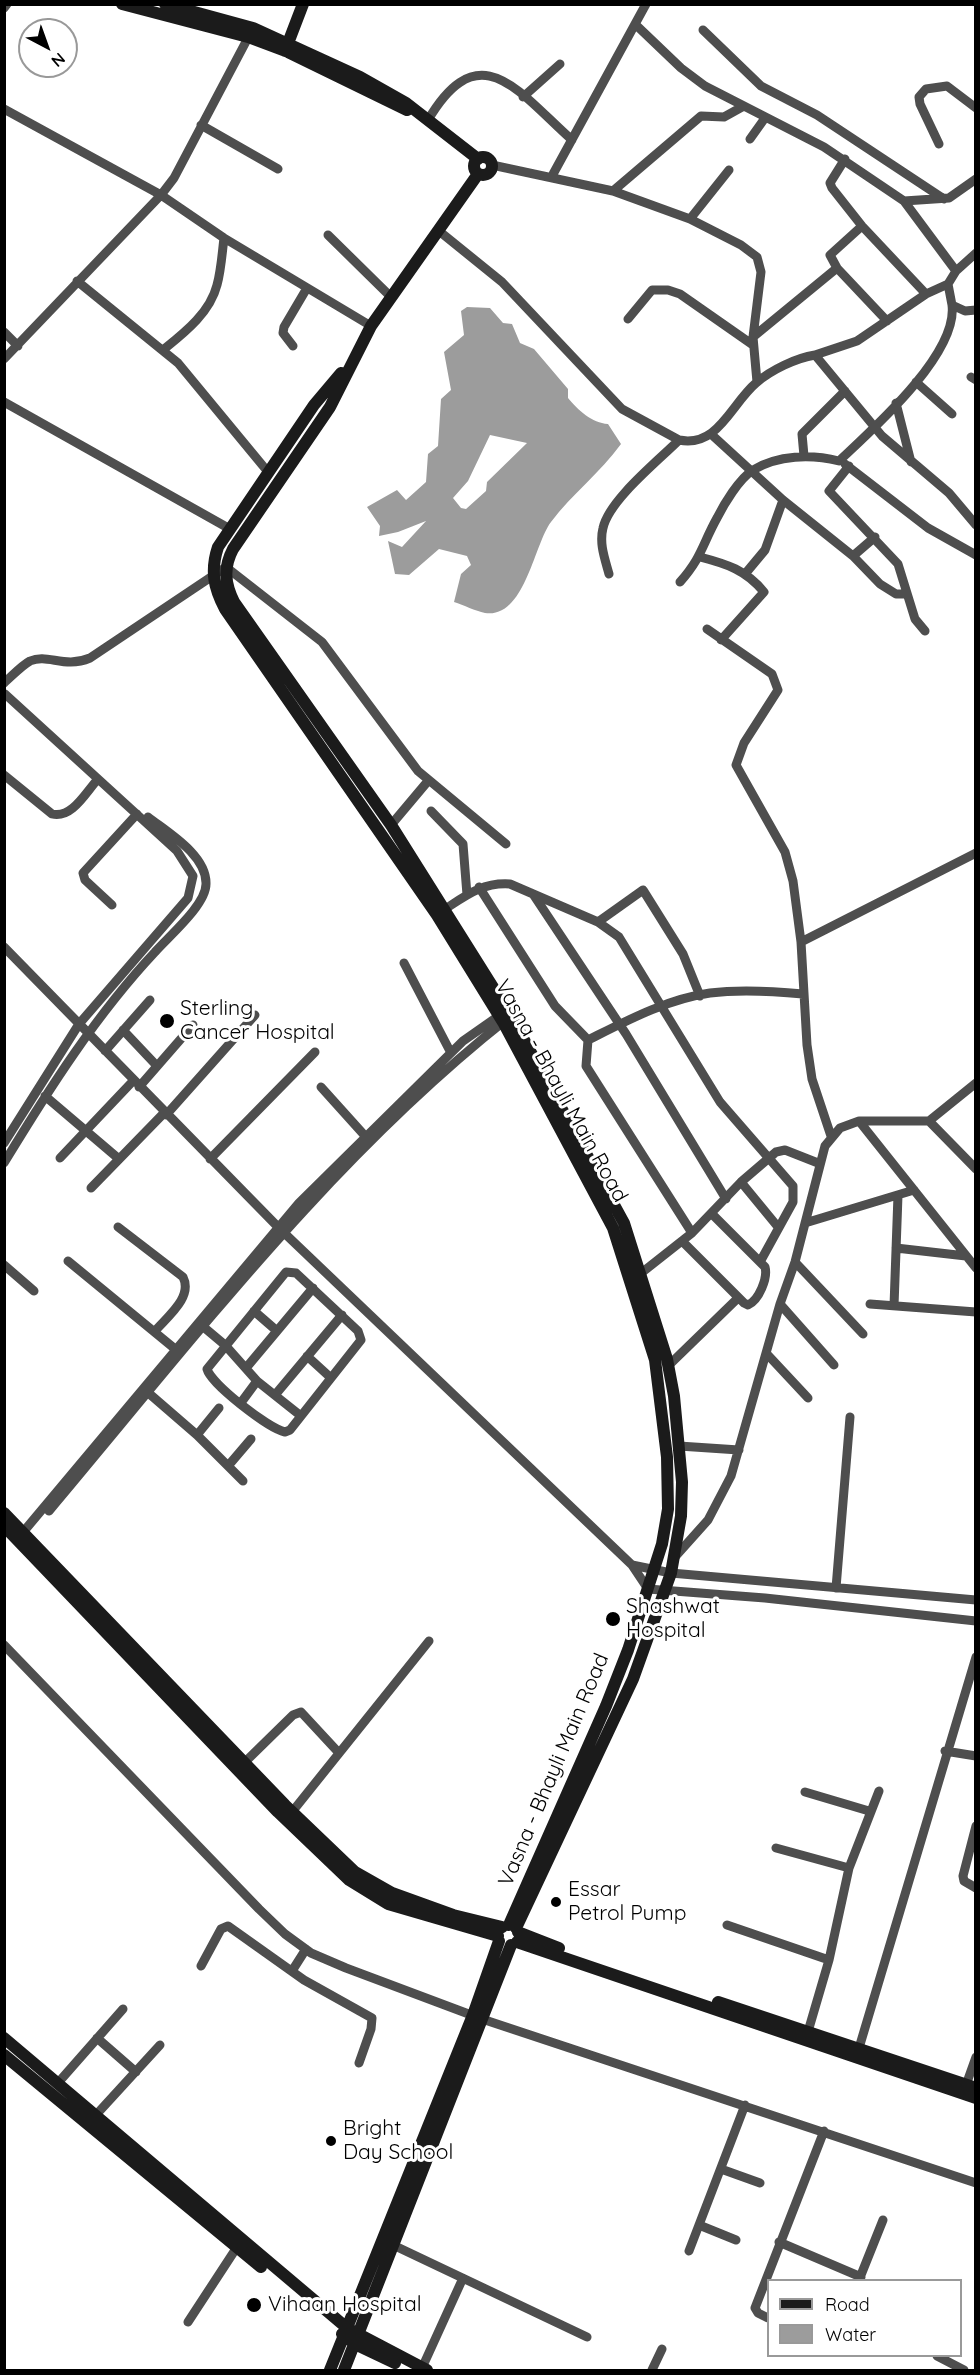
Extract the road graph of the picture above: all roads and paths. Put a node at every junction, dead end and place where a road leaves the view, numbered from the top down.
1 (122, 4) edge
2 (165, 4) edge
3 (303, 4) edge
4 (646, 4) edge
5 (636, 25) junction
6 (703, 30) dead end
7 (250, 33) junction
8 (286, 47) junction
9 (560, 64) dead end
10 (523, 97) junction
11 (742, 107) junction
12 (975, 108) edge
13 (4, 109) edge
14 (425, 117) junction
15 (765, 118) junction
16 (201, 126) junction
17 (572, 140) junction
18 (750, 140) dead end
19 (939, 144) dead end
20 (478, 159) junction
21 (845, 159) junction
22 (492, 165) junction
23 (279, 169) dead end
24 (729, 171) dead end
25 (478, 174) junction
26 (552, 176) junction
27 (975, 178) edge
28 (614, 191) junction
29 (160, 195) junction
30 (944, 198) junction
31 (904, 201) junction
32 (690, 219) junction
33 (862, 226) junction
34 (439, 231) junction
35 (328, 235) dead end
36 (224, 238) junction
37 (975, 253) edge
38 (837, 268) junction
39 (956, 272) junction
40 (77, 281) junction
41 (948, 284) junction
42 (307, 288) junction
43 (926, 294) junction
44 (392, 297) junction
45 (952, 305) junction
46 (970, 310) edge
47 (975, 318) edge
48 (628, 319) dead end
49 (888, 321) junction
50 (371, 326) junction
51 (4, 332) edge
52 (753, 341) junction
53 (18, 346) junction
54 (293, 346) dead end
55 (163, 350) junction
56 (815, 356) junction
57 (4, 359) edge
58 (351, 362) junction
59 (757, 382) junction
60 (916, 382) junction
61 (845, 391) junction
62 (4, 402) edge
63 (896, 403) junction
64 (952, 414) dead end
65 (874, 428) junction
66 (712, 435) junction
67 (679, 440) junction
68 (804, 456) junction
69 (838, 460) junction
70 (912, 463) junction
71 (849, 466) junction
72 (753, 470) junction
73 (268, 472) junction
74 (783, 500) junction
75 (975, 525) edge
76 (230, 529) junction
77 (875, 537) junction
78 (975, 555) edge
79 (853, 556) junction
80 (700, 557) junction
81 (226, 567) junction
82 (213, 573) junction
83 (609, 574) dead end
84 (745, 574) junction
85 (680, 582) dead end
86 (907, 594) junction
87 (707, 629) dead end
88 (925, 631) dead end
89 (721, 640) junction
90 (16, 673) junction
91 (4, 683) edge
92 (5, 695) edge
93 (81, 763) junction
94 (4, 775) edge
95 (98, 779) junction
96 (428, 781) junction
97 (431, 811) dead end
98 (137, 814) junction
99 (391, 825) junction
100 (506, 844) dead end
101 (975, 853) edge
102 (479, 887) junction
103 (532, 893) junction
104 (467, 895) junction
105 (112, 905) dead end
106 (441, 912) junction
107 (598, 922) junction
108 (801, 942) junction
109 (4, 947) edge
110 (404, 963) dead end
111 (803, 994) junction
112 (700, 996) junction
113 (150, 1000) dead end
114 (659, 1007) junction
115 (255, 1015) dead end
116 (505, 1016) junction
117 (79, 1023) junction
118 (620, 1024) junction
119 (193, 1025) dead end
120 (123, 1030) junction
121 (88, 1033) junction
122 (588, 1040) junction
123 (105, 1051) junction
124 (315, 1052) dead end
125 (451, 1053) junction
126 (157, 1066) junction
127 (975, 1083) edge
128 (136, 1084) junction
129 (321, 1087) dead end
130 (45, 1096) junction
131 (165, 1114) junction
132 (859, 1120) junction
133 (929, 1121) junction
134 (86, 1131) junction
135 (831, 1136) junction
136 (366, 1137) junction
137 (4, 1143) edge
138 (60, 1158) dead end
139 (769, 1158) junction
140 (119, 1159) junction
141 (210, 1159) junction
142 (4, 1163) edge
143 (818, 1163) junction
144 (975, 1169) edge
145 (741, 1182) junction
146 (92, 1188) dead end
147 (914, 1190) junction
148 (898, 1195) junction
149 (726, 1199) junction
150 (712, 1214) junction
151 (805, 1223) junction
152 (118, 1227) dead end
153 (778, 1227) junction
154 (282, 1230) junction
155 (692, 1233) junction
156 (682, 1241) junction
157 (896, 1248) junction
158 (966, 1256) junction
159 (68, 1261) dead end
160 (760, 1262) junction
161 (795, 1262) junction
162 (4, 1265) edge
163 (975, 1268) edge
164 (640, 1274) junction
165 (313, 1288) junction
166 (34, 1291) dead end
167 (738, 1298) junction
168 (780, 1304) junction
169 (870, 1304) dead end
170 (894, 1306) junction
171 (254, 1311) junction
172 (975, 1312) edge
173 (342, 1315) junction
174 (202, 1325) junction
175 (155, 1331) junction
176 (277, 1331) junction
177 (863, 1334) dead end
178 (225, 1345) junction
179 (178, 1352) junction
180 (766, 1353) junction
181 (307, 1356) junction
182 (834, 1365) dead end
183 (668, 1366) junction
184 (246, 1368) junction
185 (331, 1378) junction
186 (257, 1381) junction
187 (146, 1391) junction
188 (275, 1395) junction
189 (808, 1398) dead end
190 (240, 1404) junction
191 (219, 1408) dead end
192 (301, 1416) junction
193 (850, 1417) dead end
194 (196, 1435) junction
195 (251, 1438) dead end
196 (679, 1446) junction
197 (739, 1450) junction
198 (228, 1466) junction
199 (243, 1481) dead end
200 (4, 1513) edge
201 (4, 1526) edge
202 (22, 1538) junction
203 (674, 1558) junction
204 (632, 1565) junction
205 (654, 1571) junction
206 (671, 1573) junction
207 (836, 1588) junction
208 (648, 1589) junction
209 (664, 1590) junction
210 (975, 1600) edge
211 (975, 1621) edge
212 (429, 1641) dead end
213 (5, 1647) edge
214 (975, 1657) edge
215 (945, 1751) junction
216 (339, 1753) junction
217 (975, 1756) edge
218 (245, 1762) junction
219 (879, 1791) dead end
220 (805, 1792) dead end
221 (869, 1811) junction
222 (289, 1815) junction
223 (975, 1826) edge
224 (776, 1848) dead end
225 (849, 1868) junction
226 (975, 1888) edge
227 (727, 1925) dead end
228 (509, 1935) junction
229 (306, 1949) junction
230 (829, 1960) junction
231 (201, 1966) dead end
232 (291, 1971) junction
233 (123, 2009) dead end
234 (477, 2017) junction
235 (807, 2036) junction
236 (4, 2038) edge
237 (98, 2038) junction
238 (160, 2045) dead end
239 (859, 2048) junction
240 (4, 2055) edge
241 (975, 2056) edge
242 (359, 2063) dead end
243 (136, 2072) junction
244 (57, 2084) junction
245 (971, 2087) edge
246 (975, 2098) edge
247 (745, 2105) junction
248 (95, 2116) junction
249 (824, 2131) junction
250 (721, 2169) junction
251 (760, 2183) dead end
252 (975, 2183) edge
253 (883, 2220) dead end
254 (699, 2225) junction
255 (736, 2240) dead end
256 (779, 2242) junction
257 (239, 2243) junction
258 (393, 2245) junction
259 (689, 2250) dead end
260 (463, 2278) junction
261 (860, 2279) edge
262 (767, 2318) edge
263 (188, 2322) dead end
264 (346, 2331) junction
265 (587, 2337) dead end
266 (356, 2340) junction
267 (662, 2349) dead end
268 (941, 2357) edge
269 (425, 2369) edge
270 (330, 2370) edge
271 (344, 2370) edge
272 (409, 2370) edge
273 (652, 2370) edge
274 (964, 2370) edge

1 - 7 main road
2 - 7 main road
3 - 8 main road
4 - 5 street
5 - 11 street
5 - 17 street
6 - 30 street
7 - 8 main road
7 - 16 street
8 - 14 main road
9 - 10 street
10 - 14 street
10 - 17 street
11 - 15 street
11 - 28 street
12 - 19 street
13 - 29 street
14 - 20 main road
15 - 18 street
15 - 21 street
16 - 23 street
16 - 29 street
17 - 26 street
20 - 22 main road
20 - 25 main road
21 - 31 street
21 - 33 street
22 - 25 main road
22 - 26 street
24 - 32 street
25 - 34 main road, Vasna - Bhayli Main Road
26 - 28 street
27 - 30 street
28 - 32 street
29 - 36 street
29 - 40 street
30 - 31 street
31 - 39 street
32 - 52 street
33 - 38 street
33 - 43 street
34 - 44 main road, Vasna - Bhayli Main Road
34 - 67 street
35 - 44 street
36 - 42 street
36 - 55 street
37 - 39 street
38 - 49 street
38 - 52 street
39 - 41 street
40 - 53 street
40 - 55 street
41 - 43 street
41 - 45 street
42 - 50 street
42 - 54 street
43 - 49 street
44 - 50 main road, Vasna - Bhayli Main Road
45 - 46 street
45 - 60 street
46 - 47 street
48 - 52 street
49 - 56 street
50 - 58 main road, Vasna - Bhayli Main Road
51 - 53 street
52 - 59 street
53 - 57 street
55 - 73 street
56 - 59 street
56 - 61 street
58 - 73 main road, Vasna - Bhayli Main Road
58 - 81 main road, Vasna - Bhayli Main Road
59 - 66 street
60 - 63 street
60 - 64 street
61 - 65 street
61 - 68 street
62 - 76 street
63 - 65 street
63 - 70 street
65 - 69 street
65 - 70 street
66 - 67 street
66 - 72 street
67 - 83 street
68 - 69 street
68 - 72 street
69 - 71 street
70 - 75 street
71 - 77 street
71 - 78 street
72 - 74 street
72 - 80 street
73 - 76 main road, Vasna - Bhayli Main Road
74 - 79 street
74 - 84 street
76 - 82 main road, Vasna - Bhayli Main Road
77 - 79 street
77 - 86 street
79 - 86 street
80 - 84 street
80 - 85 street
81 - 82 street
81 - 96 street
81 - 99 main road, Vasna - Bhayli Main Road
82 - 90 street
82 - 106 main road, Vasna - Bhayli Main Road
84 - 89 street
86 - 88 street
87 - 89 street
89 - 108 street
90 - 91 street
90 - 92 street
92 - 93 street
93 - 95 street
93 - 121 street
94 - 95 street
95 - 98 street
96 - 99 street
96 - 100 street
97 - 104 street
98 - 105 street
98 - 117 street
99 - 106 main road, Vasna - Bhayli Main Road
101 - 108 street
102 - 103 street
102 - 104 street
102 - 122 street
103 - 107 street
103 - 118 street
104 - 106 street
106 - 116 main road, Vasna - Bhayli Main Road
107 - 112 street
107 - 114 street
108 - 111 street
109 - 117 street
110 - 125 street
111 - 112 street
111 - 135 street
112 - 114 street
113 - 120 street
114 - 118 street
114 - 139 street
115 - 131 street
116 - 125 street
116 - 154 street
116 - 164 main road, Vasna - Bhayli Main Road
116 - 205 main road, Vasna - Bhayli Main Road
117 - 121 street
117 - 137 street
118 - 122 street
118 - 149 street
119 - 126 street
120 - 123 street
120 - 126 street
121 - 123 street
121 - 130 street
122 - 155 street
123 - 128 street
124 - 141 street
125 - 136 street
126 - 128 street
127 - 133 street
128 - 131 street
128 - 134 street
129 - 136 street
130 - 134 street
130 - 142 street
131 - 140 street
131 - 141 street
132 - 133 street
132 - 135 street
132 - 147 street
133 - 144 street
134 - 138 street
134 - 140 street
135 - 143 street
136 - 154 street
139 - 143 street
139 - 145 street
139 - 153 street
140 - 146 street
141 - 154 street
143 - 151 street
145 - 149 street
145 - 153 street
147 - 148 street
147 - 158 street
148 - 151 street
148 - 157 street
149 - 150 street
150 - 155 street
150 - 160 street
151 - 161 street
152 - 175 street
153 - 160 street
154 - 174 street
154 - 204 street
155 - 156 street
156 - 164 street
156 - 167 street
157 - 158 street
157 - 170 street
158 - 163 street
159 - 175 street
160 - 167 street
161 - 168 street
161 - 177 street
162 - 166 street
164 - 183 main road, Vasna - Bhayli Main Road
165 - 171 street
165 - 173 street
165 - 176 street
167 - 183 street
168 - 180 street
168 - 182 street
169 - 170 street
170 - 172 street
171 - 176 street
171 - 178 street
173 - 181 street
173 - 185 street
174 - 178 street
174 - 179 street
175 - 179 street
176 - 184 street
178 - 184 street
178 - 190 street
179 - 187 street
180 - 189 street
180 - 197 street
181 - 185 street
181 - 188 street
183 - 196 main road, Vasna - Bhayli Main Road
184 - 186 street
185 - 192 street
186 - 188 street
186 - 190 street
187 - 194 street
187 - 202 street
188 - 192 street
190 - 192 street
191 - 194 street
193 - 207 street
194 - 198 street
195 - 198 street
196 - 197 street
196 - 203 main road, Vasna - Bhayli Main Road
197 - 203 street
198 - 199 street
200 - 202 main road
201 - 202 main road
202 - 218 main road
202 - 222 main road
203 - 206 main road, Vasna - Bhayli Main Road
204 - 205 street
204 - 208 street
205 - 206 street
205 - 208 main road, Vasna - Bhayli Main Road
206 - 207 street
206 - 209 main road, Vasna - Bhayli Main Road
207 - 210 street
208 - 209 street
208 - 228 main road, Vasna - Bhayli Main Road
209 - 211 street
209 - 228 main road, Vasna - Bhayli Main Road
212 - 216 street
213 - 229 street
214 - 215 street
215 - 217 street
215 - 239 street
216 - 218 street
216 - 222 street
218 - 222 main road
219 - 221 street
220 - 221 street
221 - 225 street
222 - 228 main road
223 - 226 street
224 - 225 street
225 - 230 street
227 - 230 street
228 - 234 main road, Vasna - Bhayli Main Road
228 - 235 main road
229 - 232 street
229 - 234 street
230 - 235 street
231 - 232 street
232 - 242 street
233 - 237 street
234 - 247 street
234 - 258 main road, Vasna - Bhayli Main Road
234 - 264 main road, Vasna - Bhayli Main Road
235 - 239 main road
235 - 246 main road
236 - 244 main road
237 - 243 street
237 - 244 street
238 - 243 street
239 - 245 main road
240 - 257 main road
241 - 245 street
243 - 248 street
244 - 248 main road
247 - 249 street
247 - 250 street
248 - 257 main road
249 - 252 street
249 - 256 street
250 - 251 street
250 - 254 street
253 - 261 street
254 - 255 street
254 - 259 street
256 - 261 street
256 - 262 street
257 - 263 street
257 - 264 main road
258 - 260 street
258 - 266 main road, Vasna - Bhayli Main Road
260 - 265 street
260 - 269 street
264 - 266 main road
264 - 270 main road, Vasna - Bhayli Main Road
266 - 269 main road
266 - 271 main road, Vasna - Bhayli Main Road
266 - 272 main road
267 - 273 street
268 - 274 street

